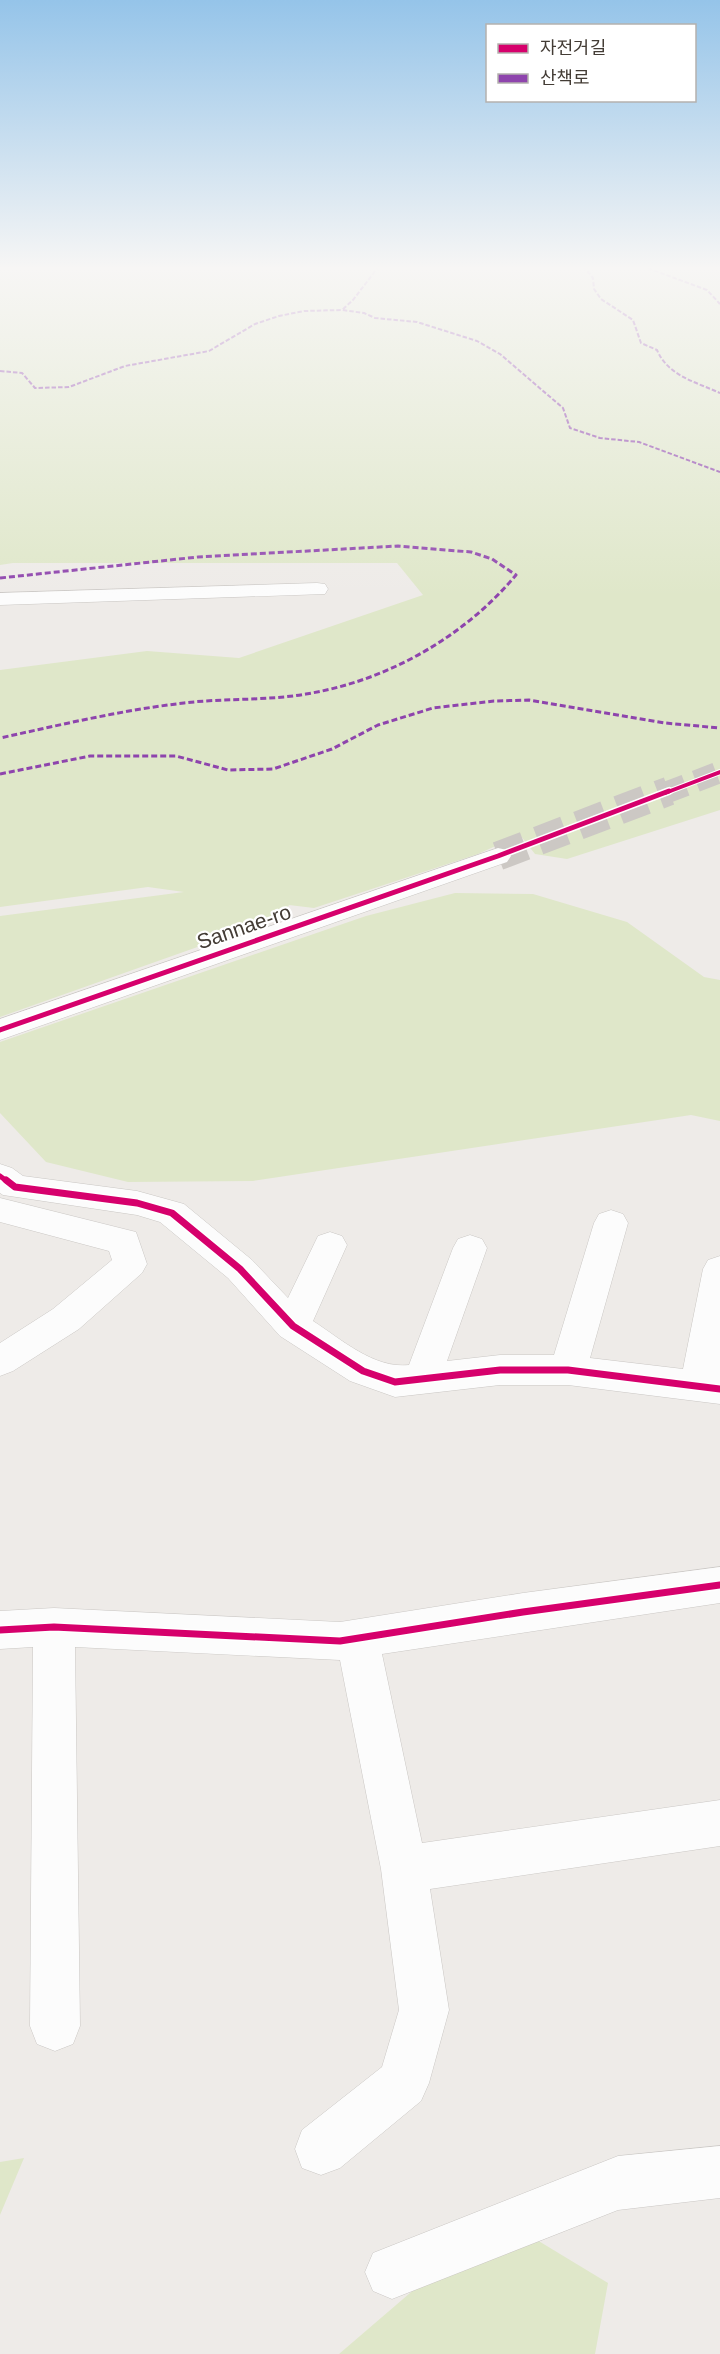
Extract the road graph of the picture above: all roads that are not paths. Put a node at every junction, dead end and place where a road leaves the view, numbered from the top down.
1 (317, 589) dead end
2 (0, 599) edge
3 (498, 855) tunnel mouth
4 (0, 1030) edge
5 (0, 1176) edge
6 (0, 1210) edge
7 (611, 1223) dead end
8 (330, 1245) dead end
9 (471, 1248) dead end
10 (720, 1269) edge
11 (293, 1326) junction
12 (0, 1362) edge
13 (568, 1370) junction
14 (422, 1380) junction
15 (709, 1387) edge
16 (720, 1585) edge
17 (54, 1627) junction
18 (0, 1630) edge
19 (357, 1637) junction
20 (720, 1823) edge
21 (404, 1869) junction
22 (55, 2026) dead end
23 (321, 2149) dead end
24 (720, 2172) edge
25 (392, 2272) dead end

1 - 2 street
3 - 4 street, Sannae-ro
5 - 11 street
6 - 12 street
7 - 13 street
8 - 11 street
9 - 14 street
10 - 15 street
11 - 14 street
13 - 14 street
13 - 15 street
16 - 19 street
17 - 18 street
17 - 19 street
17 - 22 street
19 - 21 street
20 - 21 street
21 - 23 street
24 - 25 street

